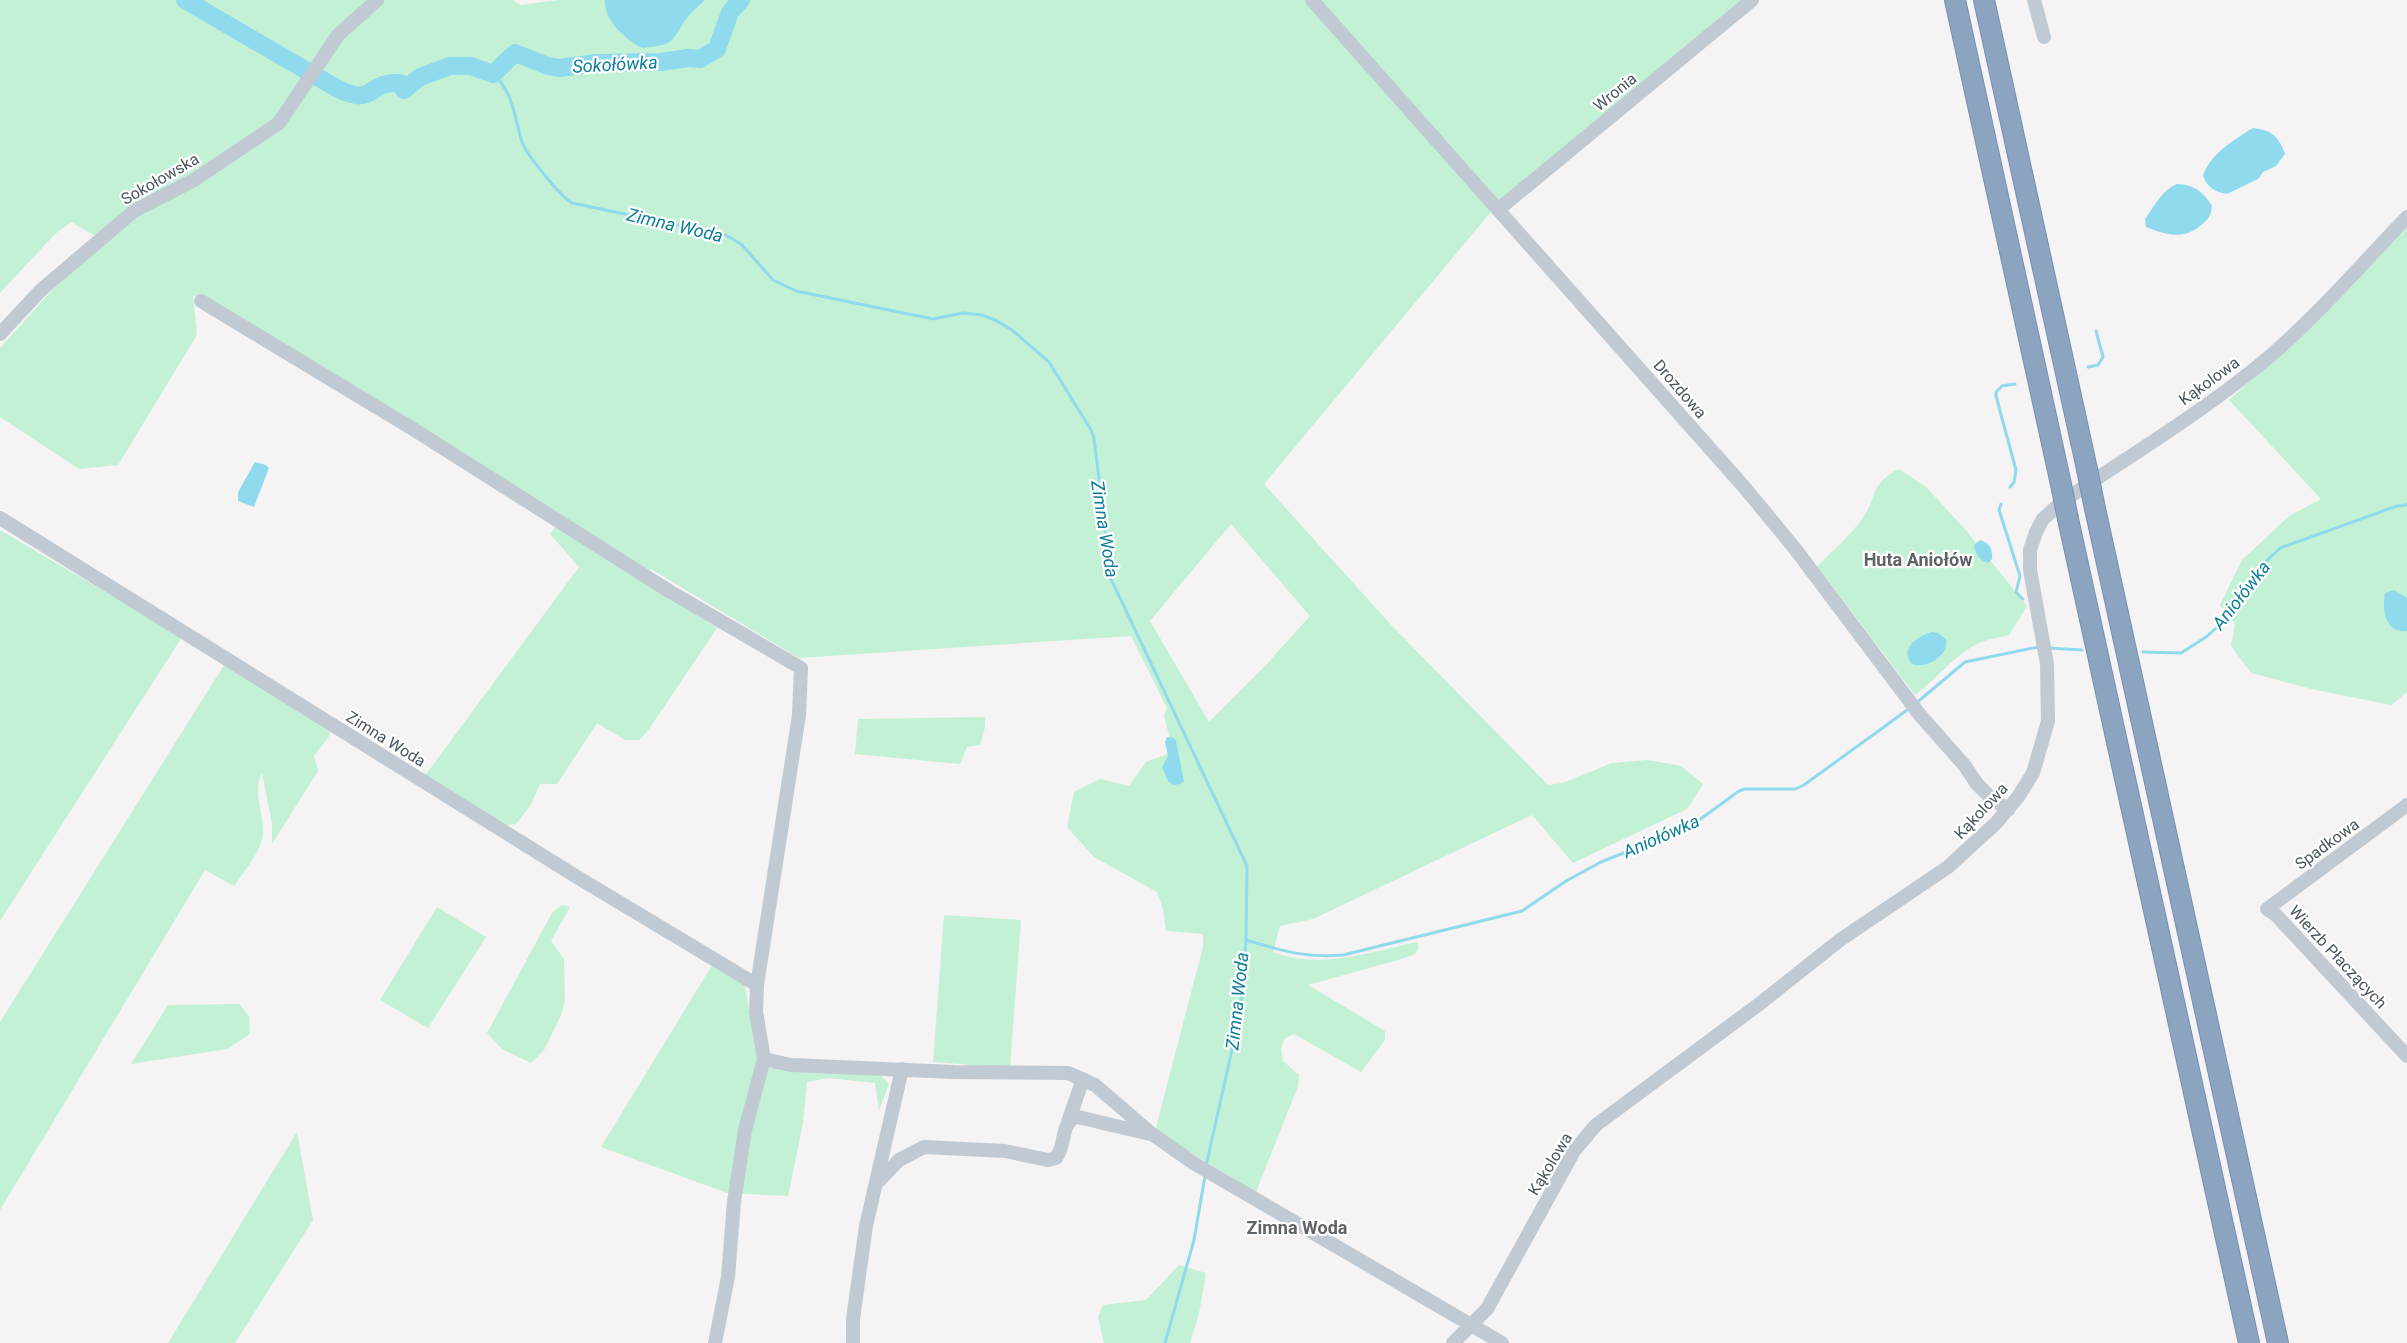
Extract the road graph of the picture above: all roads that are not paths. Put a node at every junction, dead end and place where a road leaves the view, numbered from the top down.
1 (376, 0) edge
2 (1312, 0) edge
3 (1752, 0) edge
4 (1955, 0) edge
5 (1984, 0) edge
6 (2034, 0) edge
7 (2044, 37) dead end
8 (1498, 209) junction
9 (2407, 217) edge
10 (201, 301) dead end
11 (0, 334) edge
12 (0, 518) edge
13 (2407, 805) edge
14 (2008, 810) junction
15 (2267, 909) joint
16 (757, 985) junction
17 (2407, 1056) edge
18 (764, 1059) junction
19 (902, 1069) junction
20 (1083, 1078) junction
21 (1068, 1122) junction
22 (1154, 1136) junction
23 (878, 1182) junction
24 (1472, 1325) junction
25 (853, 1341) dead end
26 (715, 1343) edge
27 (1453, 1343) edge
28 (1502, 1343) edge
29 (2249, 1343) edge
30 (2278, 1343) edge

1 - 11 street, Sokołowska
2 - 8 street, Drozdowa
3 - 8 street, Wronia
4 - 29 highway, bridge
5 - 30 highway, bridge
6 - 7 street
8 - 14 street, Drozdowa
9 - 14 street, Kąkolowa
10 - 16 street
12 - 16 street, Zimna Woda
13 - 15 street, Spadkowa
14 - 24 street, Kąkolowa
15 - 17 street, Wierzb Płaczących
16 - 18 street
18 - 19 street
18 - 26 street
19 - 20 street
19 - 23 street
20 - 21 street
20 - 22 street
21 - 22 street
21 - 23 street
22 - 24 street
23 - 25 street
24 - 27 street, Kąkolowa
24 - 28 street

